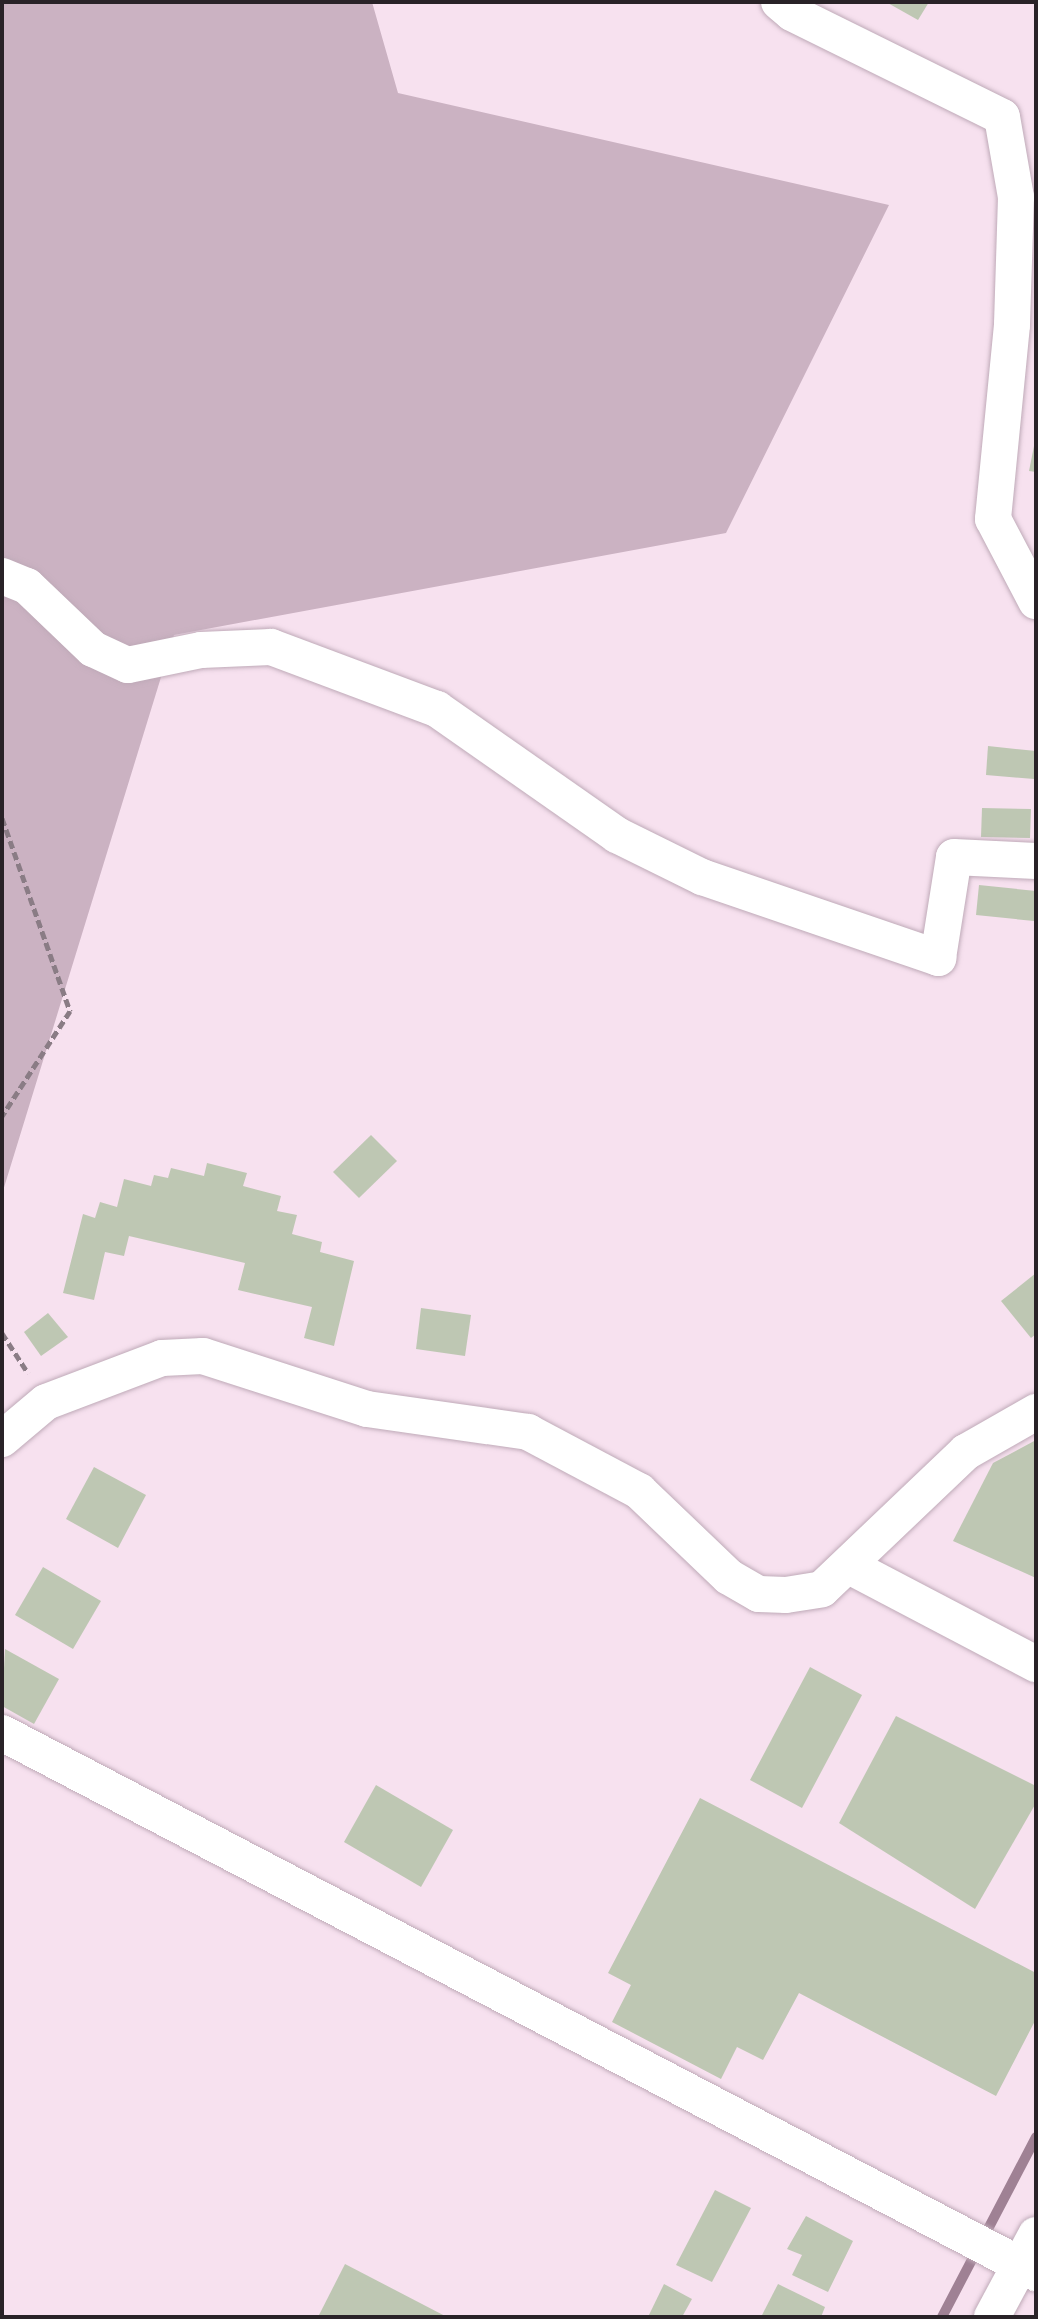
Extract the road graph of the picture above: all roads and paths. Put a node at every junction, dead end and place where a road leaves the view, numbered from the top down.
1 (779, 2) edge
2 (1026, 200) edge
3 (2, 576) edge
4 (1036, 601) edge
5 (2, 818) edge
6 (1036, 861) edge
7 (2, 1116) edge
8 (2, 1333) edge
9 (46, 1402) junction
10 (1036, 1412) edge
11 (2, 1439) edge
12 (851, 1567) junction
13 (1036, 1664) edge
14 (2, 1733) edge
15 (1031, 2258) edge
16 (992, 2317) edge

1 - 2 street
2 - 4 street
3 - 6 street
5 - 7 path
8 - 9 path
9 - 11 street
9 - 12 street
10 - 12 street
12 - 13 street
14 - 15 street
15 - 16 street

